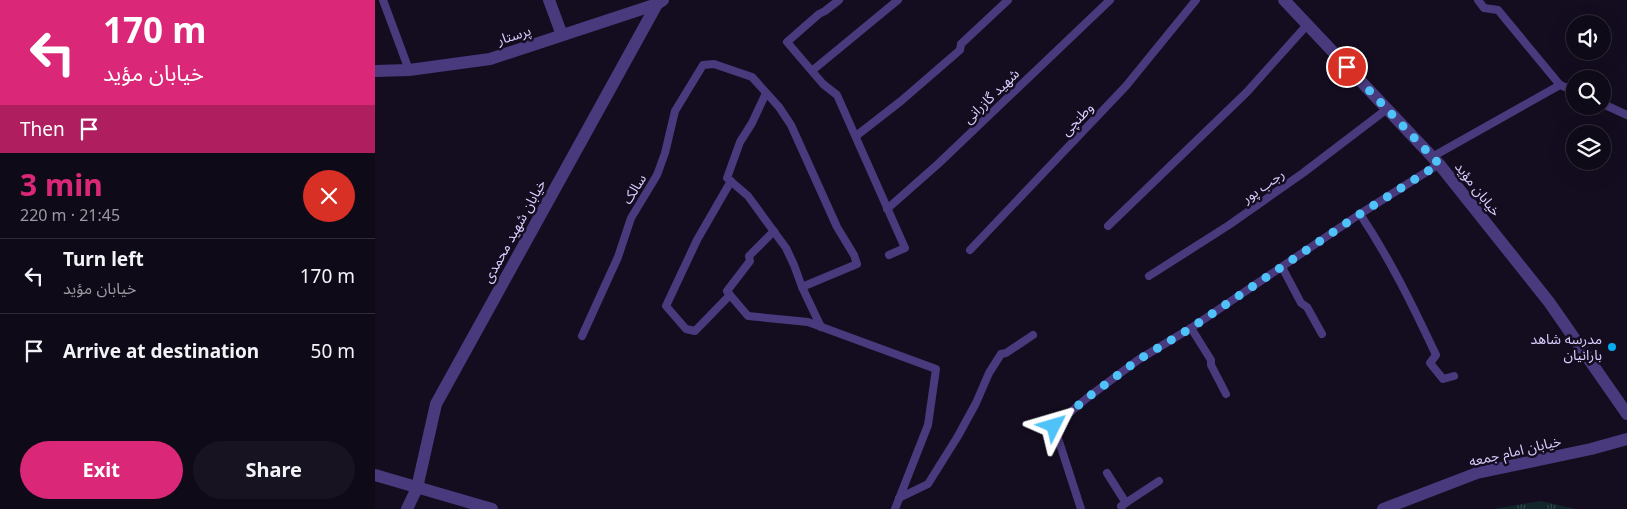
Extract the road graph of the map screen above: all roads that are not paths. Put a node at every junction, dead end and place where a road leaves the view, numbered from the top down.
1 (383, 0) edge
2 (549, 0) edge
3 (839, 0) edge
4 (898, 0) edge
5 (1008, 0) edge
6 (1110, 0) edge
7 (1196, 0) edge
8 (1284, 0) edge
9 (1478, 0) edge
10 (660, 2) edge
11 (1307, 25) junction
12 (562, 35) junction
13 (375, 70) edge
14 (409, 70) junction
15 (813, 70) junction
16 (1560, 85) junction
17 (1566, 88) edge
18 (766, 93) junction
19 (1611, 107) edge
20 (1387, 108) junction
21 (1627, 114) edge
22 (856, 136) junction
23 (1436, 160) junction
24 (731, 181) junction
25 (887, 209) junction
26 (1360, 214) junction
27 (1108, 226) dead end
28 (774, 231) junction
29 (970, 250) dead end
30 (889, 255) dead end
31 (1281, 267) junction
32 (1149, 276) dead end
33 (801, 287) junction
34 (730, 296) junction
35 (821, 327) junction
36 (1191, 328) junction
37 (1322, 334) dead end
38 (1033, 335) dead end
39 (582, 336) dead end
40 (1454, 376) dead end
41 (1226, 394) dead end
42 (1627, 414) edge
43 (1627, 439) edge
44 (1107, 473) dead end
45 (375, 476) edge
46 (1159, 481) dead end
47 (417, 488) junction
48 (899, 498) junction
49 (1124, 506) edge
50 (407, 509) edge
51 (492, 509) edge
52 (895, 509) edge
53 (1081, 509) edge
54 (1383, 509) edge

1 - 14 lane
2 - 12 street
3 - 15 lane
4 - 15 lane
5 - 22 lane
6 - 25 lane, شهید گازرانی
7 - 29 lane, وطنچی
8 - 11 street, خیابان مؤید
9 - 16 lane
10 - 12 street, پرستار
10 - 47 street, خیابان شهید محمدی
11 - 20 street, خیابان مؤید
11 - 27 lane
12 - 14 street, پرستار
13 - 14 street, پرستار
15 - 22 lane
16 - 17 lane
16 - 23 lane
18 - 24 lane
18 - 33 lane
18 - 39 lane, سالک
19 - 21 lane
20 - 23 street, خیابان مؤید
20 - 32 lane, رجب پور
22 - 25 lane
23 - 26 lane
23 - 42 street, خیابان مؤید
24 - 28 lane
24 - 34 lane
25 - 30 lane
26 - 31 lane
26 - 40 lane
28 - 33 lane
28 - 34 lane
31 - 36 lane
31 - 37 lane
33 - 35 lane
34 - 35 lane
35 - 48 lane
36 - 41 lane
36 - 53 lane
38 - 48 lane
43 - 54 street, خیابان امام جمعه
44 - 49 lane
45 - 47 street
46 - 49 lane
47 - 50 street, خیابان شهید محمدی
47 - 51 street
48 - 52 lane

